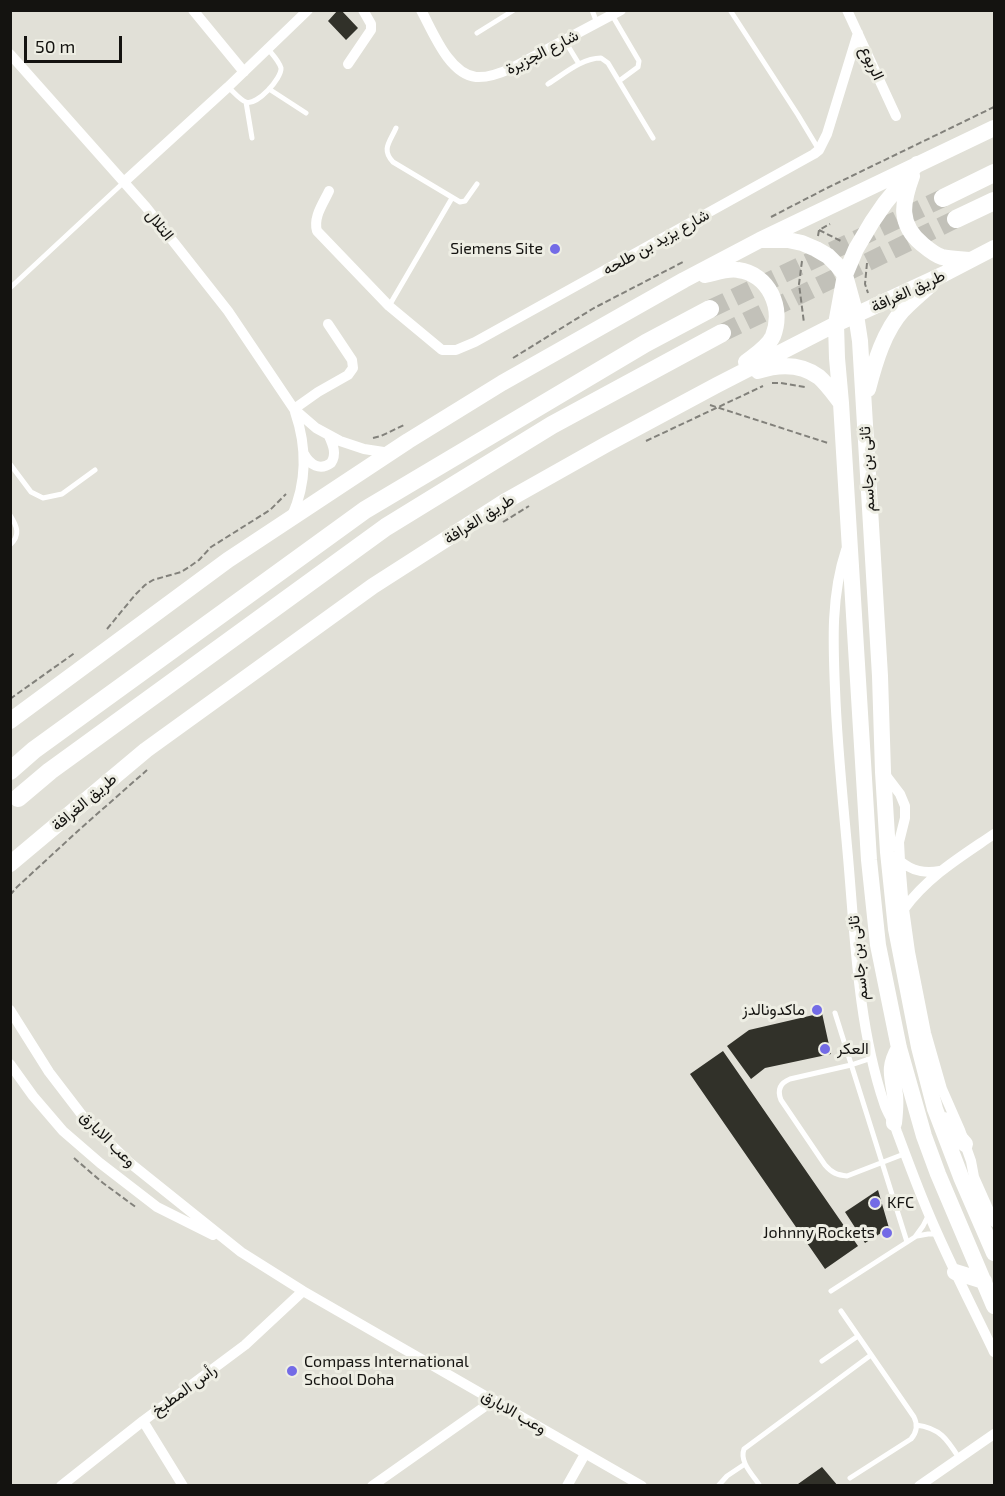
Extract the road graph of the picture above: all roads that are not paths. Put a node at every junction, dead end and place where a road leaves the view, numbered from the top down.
1 (193, 10) edge
2 (308, 10) edge
3 (363, 10) edge
4 (421, 10) edge
5 (514, 10) edge
6 (592, 10) edge
7 (730, 10) edge
8 (847, 10) edge
9 (616, 13) edge
10 (597, 23) junction
11 (477, 33) dead end
12 (858, 33) junction
13 (565, 41) junction
14 (268, 49) junction
15 (10, 54) edge
16 (348, 64) dead end
17 (579, 64) junction
18 (244, 72) junction
19 (619, 81) junction
20 (548, 84) dead end
21 (228, 87) junction
22 (269, 89) junction
23 (246, 102) junction
24 (306, 113) dead end
25 (896, 116) dead end
26 (396, 128) dead end
27 (994, 128) edge
28 (252, 138) dead end
29 (653, 138) dead end
30 (819, 150) junction
31 (916, 164) junction
32 (994, 173) edge
33 (125, 181) junction
34 (477, 184) dead end
35 (329, 191) dead end
36 (452, 198) junction
37 (943, 198) tunnel mouth
38 (994, 201) edge
39 (956, 219) tunnel mouth
40 (760, 240) junction
41 (994, 248) edge
42 (970, 260) junction
43 (944, 274) junction
44 (845, 275) junction
45 (684, 280) junction
46 (10, 288) edge
47 (389, 306) junction
48 (710, 309) tunnel mouth
49 (856, 315) junction
50 (328, 324) dead end
51 (836, 324) junction
52 (722, 333) tunnel mouth
53 (717, 385) junction
54 (841, 403) junction
55 (864, 404) junction
56 (294, 409) junction
57 (329, 435) junction
58 (304, 453) junction
59 (390, 453) junction
60 (10, 464) edge
61 (95, 470) dead end
62 (10, 515) edge
63 (291, 519) junction
64 (849, 541) junction
65 (10, 545) edge
66 (10, 721) edge
67 (10, 771) edge
68 (883, 772) junction
69 (18, 798) dead end
70 (994, 834) edge
71 (12, 859) edge
72 (900, 861) junction
73 (940, 871) junction
74 (904, 909) junction
75 (10, 1010) edge
76 (835, 1013) dead end
77 (899, 1048) junction
78 (872, 1058) junction
79 (10, 1064) edge
80 (851, 1065) junction
81 (935, 1109) junction
82 (894, 1123) junction
83 (965, 1144) junction
84 (904, 1154) junction
85 (882, 1163) junction
86 (929, 1214) junction
87 (994, 1222) edge
88 (938, 1235) junction
89 (915, 1237) junction
90 (907, 1242) junction
91 (232, 1244) junction
92 (994, 1252) edge
93 (955, 1272) junction
94 (984, 1281) junction
95 (303, 1291) junction
96 (831, 1291) dead end
97 (994, 1305) edge
98 (841, 1311) dead end
99 (858, 1336) junction
100 (994, 1352) edge
101 (871, 1355) junction
102 (822, 1361) dead end
103 (494, 1400) junction
104 (143, 1421) junction
105 (916, 1425) junction
106 (994, 1435) edge
107 (585, 1454) junction
108 (959, 1458) junction
109 (745, 1464) junction
110 (850, 1478) dead end
111 (61, 1485) edge
112 (183, 1485) edge
113 (372, 1485) edge
114 (567, 1485) edge
115 (642, 1485) edge
116 (718, 1485) edge
117 (760, 1485) edge
118 (919, 1485) edge

1 - 18 street
2 - 14 street
3 - 16 street
4 - 13 street, شارع الجزيرة
5 - 11 lane
6 - 10 lane
7 - 30 lane
8 - 12 street, الربوع
9 - 10 street, شارع الجزيرة
9 - 19 lane
10 - 13 street, شارع الجزيرة
12 - 25 street, الربوع
12 - 30 street
13 - 17 lane
14 - 18 street
14 - 22 lane
15 - 33 street, التلال
17 - 19 lane
17 - 20 lane
18 - 21 street
19 - 29 lane
21 - 23 lane
21 - 33 street
22 - 23 lane
22 - 24 lane
23 - 28 lane
26 - 36 lane
27 - 31 main road
30 - 47 street, شارع يزيد بن طلحه
31 - 40 main road
31 - 42 main road
31 - 44 main road, ثانى بن جاسم
32 - 37 highway
33 - 46 lane
33 - 56 street, التلال
34 - 36 lane
35 - 47 street, شارع يزيد بن طلحه
36 - 47 lane
38 - 39 highway
40 - 44 main road, ثانى بن جاسم
40 - 45 main road
41 - 42 main road, طريق الغرافة
42 - 43 main road, طريق الغرافة
43 - 49 main road, طريق الغرافة
43 - 55 main road
44 - 49 main road, ثانى بن جاسم
44 - 51 main road, ثانى بن جاسم
45 - 53 main road
45 - 59 main road
48 - 67 highway
49 - 51 main road, طريق الغرافة
49 - 55 main road, ثانى بن جاسم
50 - 56 street
51 - 53 main road, طريق الغرافة
51 - 54 main road, ثانى بن جاسم
52 - 69 highway
53 - 54 main road
53 - 71 main road, طريق الغرافة
54 - 64 main road, ثانى بن جاسم
55 - 68 main road, ثانى بن جاسم
56 - 57 street
56 - 58 street
57 - 58 street
57 - 59 street
58 - 63 street
59 - 63 main road
60 - 61 lane
62 - 65 lane
63 - 66 main road
64 - 77 main road, ثانى بن جاسم
64 - 78 street, ثانى بن جاسم
68 - 72 street
68 - 81 main road, ثانى بن جاسم
70 - 73 street
72 - 73 street
72 - 74 street
73 - 74 street
74 - 83 street
75 - 91 street, وعب الابارق
76 - 80 lane
77 - 82 main road
77 - 94 main road, ثانى بن جاسم
78 - 80 lane
78 - 82 street, ثانى بن جاسم
79 - 91 street, وعب الابارق
80 - 85 lane
80 - 85 lane
81 - 83 main road
81 - 92 main road, ثانى بن جاسم
82 - 84 street, ثانى بن جاسم
83 - 87 street
84 - 85 lane
84 - 86 street, ثانى بن جاسم
85 - 90 lane
86 - 88 street, ثانى بن جاسم
86 - 89 lane
88 - 89 lane
88 - 93 street, ثانى بن جاسم
89 - 90 lane
90 - 96 lane
91 - 95 street, وعب الابارق
93 - 94 main road
93 - 100 street, ثانى بن جاسم
94 - 97 main road, ثانى بن جاسم
95 - 103 street, وعب الابارق
95 - 104 street, رأس المطبخ
98 - 99 lane
99 - 101 lane
99 - 102 lane
101 - 105 lane
101 - 109 lane
103 - 107 street, وعب الابارق
103 - 113 street
104 - 111 street, رأس المطبخ
104 - 112 street
105 - 108 lane
105 - 110 lane
106 - 108 street
107 - 114 street
107 - 115 street, وعب الابارق
108 - 118 street
109 - 116 lane
109 - 117 lane

